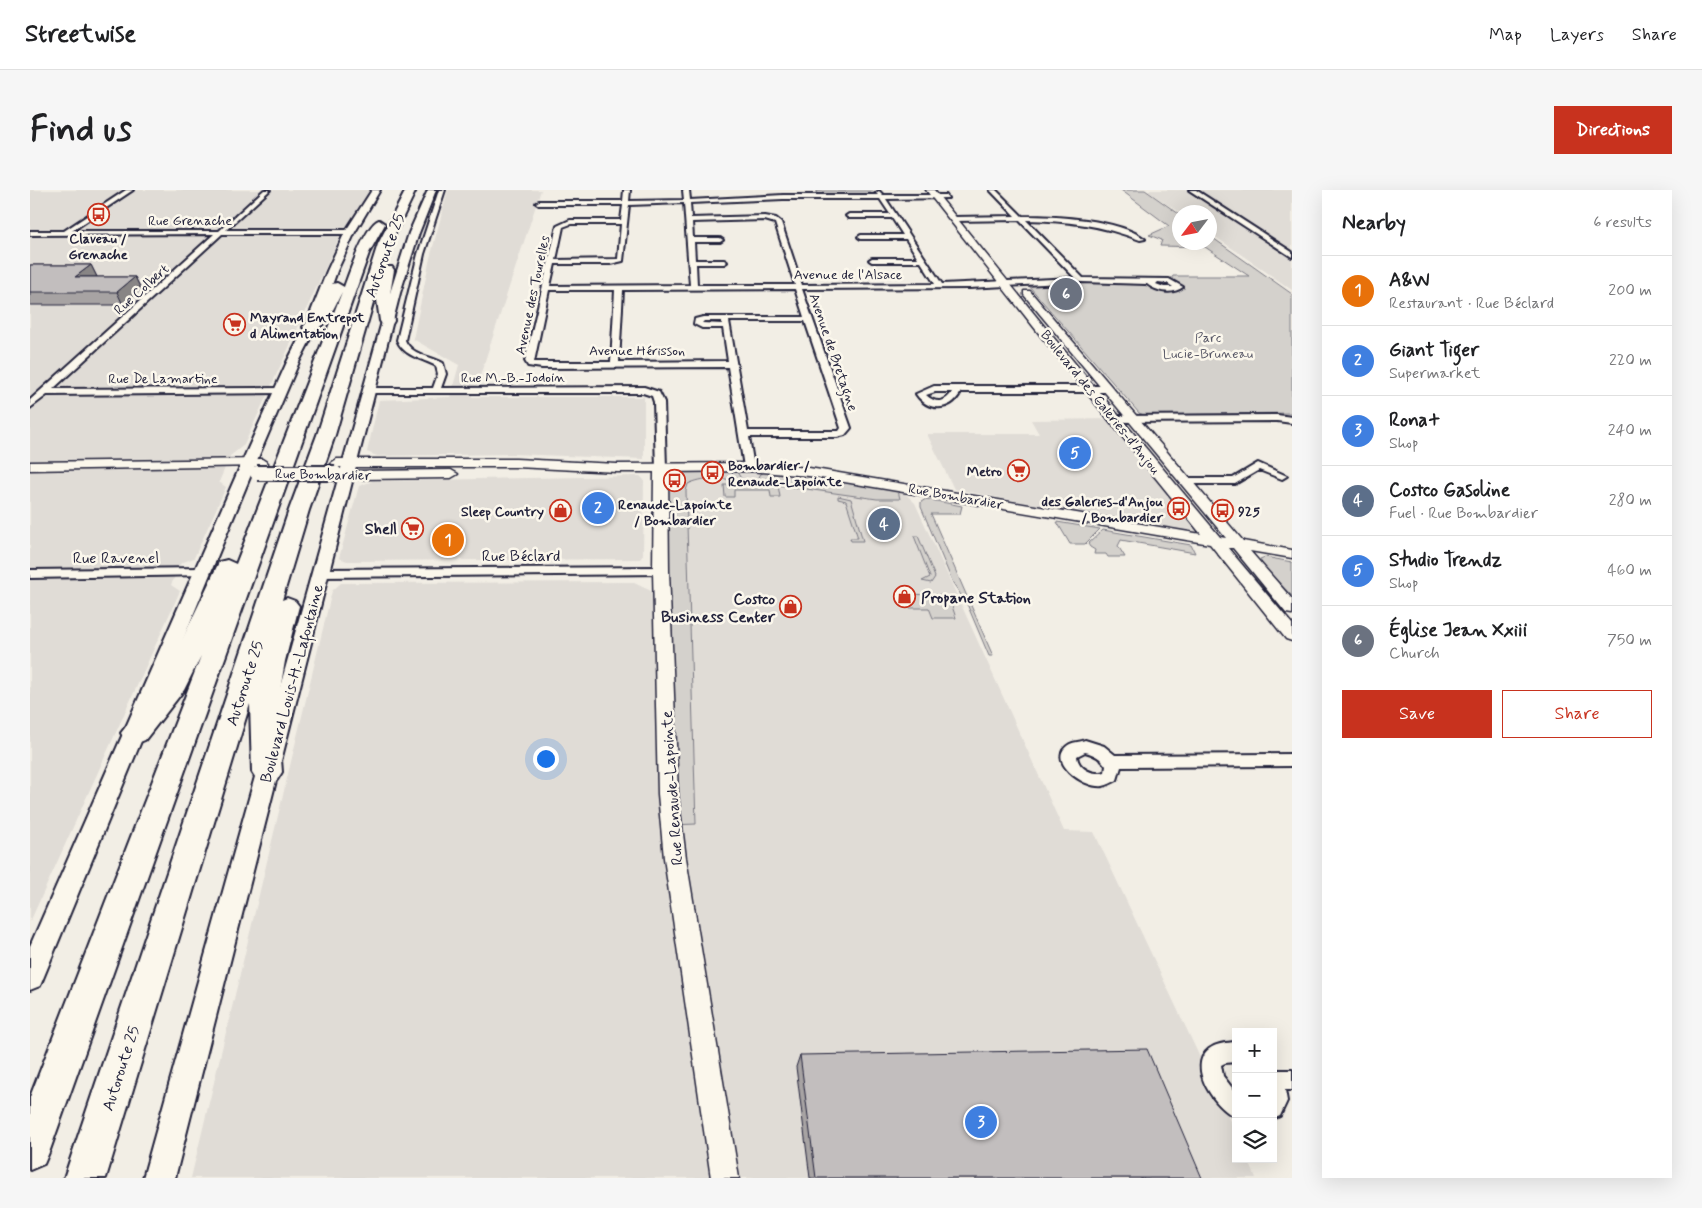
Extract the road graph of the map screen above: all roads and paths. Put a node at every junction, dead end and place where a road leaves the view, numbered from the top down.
1 (130, 190) edge
2 (267, 190) edge
3 (376, 190) edge
4 (399, 190) edge
5 (410, 190) edge
6 (432, 190) edge
7 (442, 190) edge
8 (627, 190) edge
9 (686, 190) edge
10 (768, 190) edge
11 (877, 190) edge
12 (930, 190) edge
13 (993, 190) edge
14 (1192, 190) edge
15 (938, 194) edge
16 (882, 197) junction
17 (771, 198) junction
18 (687, 202) junction
19 (539, 203) dead end
20 (626, 203) junction
21 (849, 216) dead end
22 (894, 216) junction
23 (954, 219) junction
24 (964, 219) junction
25 (1021, 219) junction
26 (689, 220) junction
27 (625, 222) junction
28 (350, 232) junction
29 (30, 233) edge
30 (65, 233) junction
31 (220, 233) junction
32 (861, 237) dead end
33 (908, 237) junction
34 (1142, 239) dead end
35 (690, 240) junction
36 (720, 240) dead end
37 (384, 244) junction
38 (986, 246) dead end
39 (363, 253) junction
40 (1292, 255) edge
41 (872, 260) dead end
42 (923, 260) junction
43 (552, 262) junction
44 (692, 262) junction
45 (724, 262) dead end
46 (1010, 273) dead end
47 (1081, 280) junction
48 (1151, 282) dead end
49 (1018, 283) junction
50 (1006, 284) junction
51 (940, 286) junction
52 (799, 287) junction
53 (546, 288) junction
54 (619, 288) junction
55 (694, 288) junction
56 (808, 319) junction
57 (387, 321) junction
58 (311, 327) junction
59 (1044, 332) junction
60 (1061, 332) junction
61 (615, 364) junction
62 (733, 364) junction
63 (542, 365) joint
64 (958, 389) dead end
65 (1090, 389) junction
66 (1108, 389) junction
67 (281, 391) junction
68 (369, 391) junction
69 (436, 391) junction
70 (45, 392) junction
71 (656, 394) joint
72 (30, 405) edge
73 (304, 412) junction
74 (1114, 419) junction
75 (1133, 419) junction
76 (1292, 420) edge
77 (842, 433) junction
78 (744, 434) junction
79 (326, 435) junction
80 (852, 440) dead end
81 (30, 466) edge
82 (749, 467) junction
83 (253, 468) junction
84 (342, 468) junction
85 (661, 468) junction
86 (30, 475) edge
87 (1282, 476) dead end
88 (1187, 481) junction
89 (1214, 540) junction
90 (1238, 545) junction
91 (1292, 554) edge
92 (661, 571) junction
93 (203, 572) junction
94 (320, 573) junction
95 (30, 574) edge
96 (1292, 609) edge
97 (1292, 636) edge
98 (135, 733) junction
99 (1292, 760) edge
100 (1112, 761) dead end
101 (267, 772) junction
102 (30, 977) edge
103 (1232, 1052) edge
104 (1292, 1080) edge
105 (1277, 1082) edge
106 (1232, 1104) edge
107 (30, 1150) edge
108 (85, 1178) edge
109 (159, 1178) edge
110 (725, 1178) edge

1 - 30 street
2 - 31 street, Rue Colbert
3 - 28 main road
4 - 39 highway, Autoroute 25
5 - 37 highway, Autoroute 25
6 - 57 main road, Boulevard Louis-H.-Lafontaine
7 - 69 street
8 - 20 street
9 - 18 street
10 - 17 street
11 - 16 street
12 - 15 street, Boulevard des Galeries-d'Anjou
13 - 25 street
14 - 40 street
15 - 16 street
15 - 23 street, Boulevard des Galeries-d'Anjou
15 - 24 street, Boulevard des Galeries-d'Anjou
16 - 17 street
16 - 22 street
17 - 18 street
18 - 20 street
18 - 26 street
19 - 20 street
20 - 27 street
21 - 22 street
22 - 33 street
23 - 24 street
23 - 50 street, Boulevard des Galeries-d'Anjou
24 - 25 street
24 - 38 street, Boulevard des Galeries-d'Anjou
25 - 34 street
25 - 47 street
26 - 35 street
26 - 52 street, Avenue de Bretagne
27 - 43 street, Avenue des Tourelles
27 - 43 street
28 - 31 street, Rue Grenache
28 - 58 main road
29 - 30 street, Rue Grenache
30 - 31 street, Rue Grenache
31 - 70 street, Rue Colbert
32 - 33 street
33 - 42 street
35 - 36 street
35 - 44 street
37 - 57 highway
37 - 79 highway, Autoroute 25
39 - 58 highway
39 - 73 highway, Autoroute 25
41 - 42 street
42 - 51 street
43 - 53 street, Avenue des Tourelles
44 - 45 street
44 - 55 street
46 - 49 street, Boulevard des Galeries-d'Anjou
47 - 48 street, Avenue de l'Alsace
47 - 49 street, Avenue de l'Alsace
49 - 50 street, Avenue de l'Alsace
49 - 60 street, Boulevard des Galeries-d'Anjou
50 - 51 street, Avenue de l'Alsace
50 - 59 street, Boulevard des Galeries-d'Anjou
51 - 52 street, Avenue de l'Alsace
52 - 55 street, Avenue de l'Alsace
52 - 56 street, Avenue de Bretagne
53 - 54 street, Avenue de l'Alsace
53 - 63 street, Avenue des Tourelles
54 - 55 street, Avenue de l'Alsace
54 - 61 street
56 - 62 street
56 - 77 street, Avenue de Bretagne
57 - 68 main road, Boulevard Louis-H.-Lafontaine
58 - 67 main road
59 - 60 street
59 - 65 street, Boulevard des Galeries-d'Anjou
60 - 66 street, Boulevard des Galeries-d'Anjou
61 - 62 street, Avenue Hérisson
61 - 63 street, Avenue Hérisson
62 - 78 street
64 - 65 street
65 - 66 street
65 - 74 street, Boulevard des Galeries-d'Anjou
66 - 75 street, Boulevard des Galeries-d'Anjou
67 - 70 street, Rue De Lamartine
67 - 83 main road
68 - 69 street, Rue M.-B.-Jodoin
68 - 84 main road, Boulevard Louis-H.-Lafontaine
69 - 71 street, Rue M.-B.-Jodoin
70 - 72 street, Rue Colbert
71 - 85 street, Rue Renaude-Lapointe
73 - 98 highway
73 - 107 highway, Autoroute 25
74 - 75 street
74 - 89 street, Boulevard des Galeries-d'Anjou
75 - 76 street
75 - 88 street, Boulevard des Galeries-d'Anjou
77 - 78 street, Avenue de Bretagne
77 - 80 street, Avenue de Bretagne
78 - 82 street
79 - 101 highway
79 - 108 highway, Autoroute 25
81 - 83 street, Rue Bombardier
82 - 85 street, Rue Bombardier
82 - 89 street, Rue Bombardier
83 - 84 street, Rue Bombardier, bridge
83 - 86 street, Rue Bombardier
83 - 93 main road
84 - 85 street, Rue Bombardier
84 - 94 main road, Boulevard Louis-H.-Lafontaine
85 - 92 street, Rue Renaude-Lapointe
87 - 88 street
88 - 90 street, Boulevard des Galeries-d'Anjou
89 - 90 street, Rue Bombardier
89 - 97 street, Boulevard des Galeries-d'Anjou
90 - 91 street, Rue Bombardier
90 - 96 street, Boulevard des Galeries-d'Anjou
92 - 94 street, Rue Béclard
92 - 110 street, Rue Renaude-Lapointe
93 - 95 street, Rue Ravenel
93 - 98 main road
94 - 101 main road, Boulevard Louis-H.-Lafontaine
98 - 102 main road
99 - 100 street
101 - 109 main road, Boulevard Louis-H.-Lafontaine
103 - 106 street
104 - 105 street

